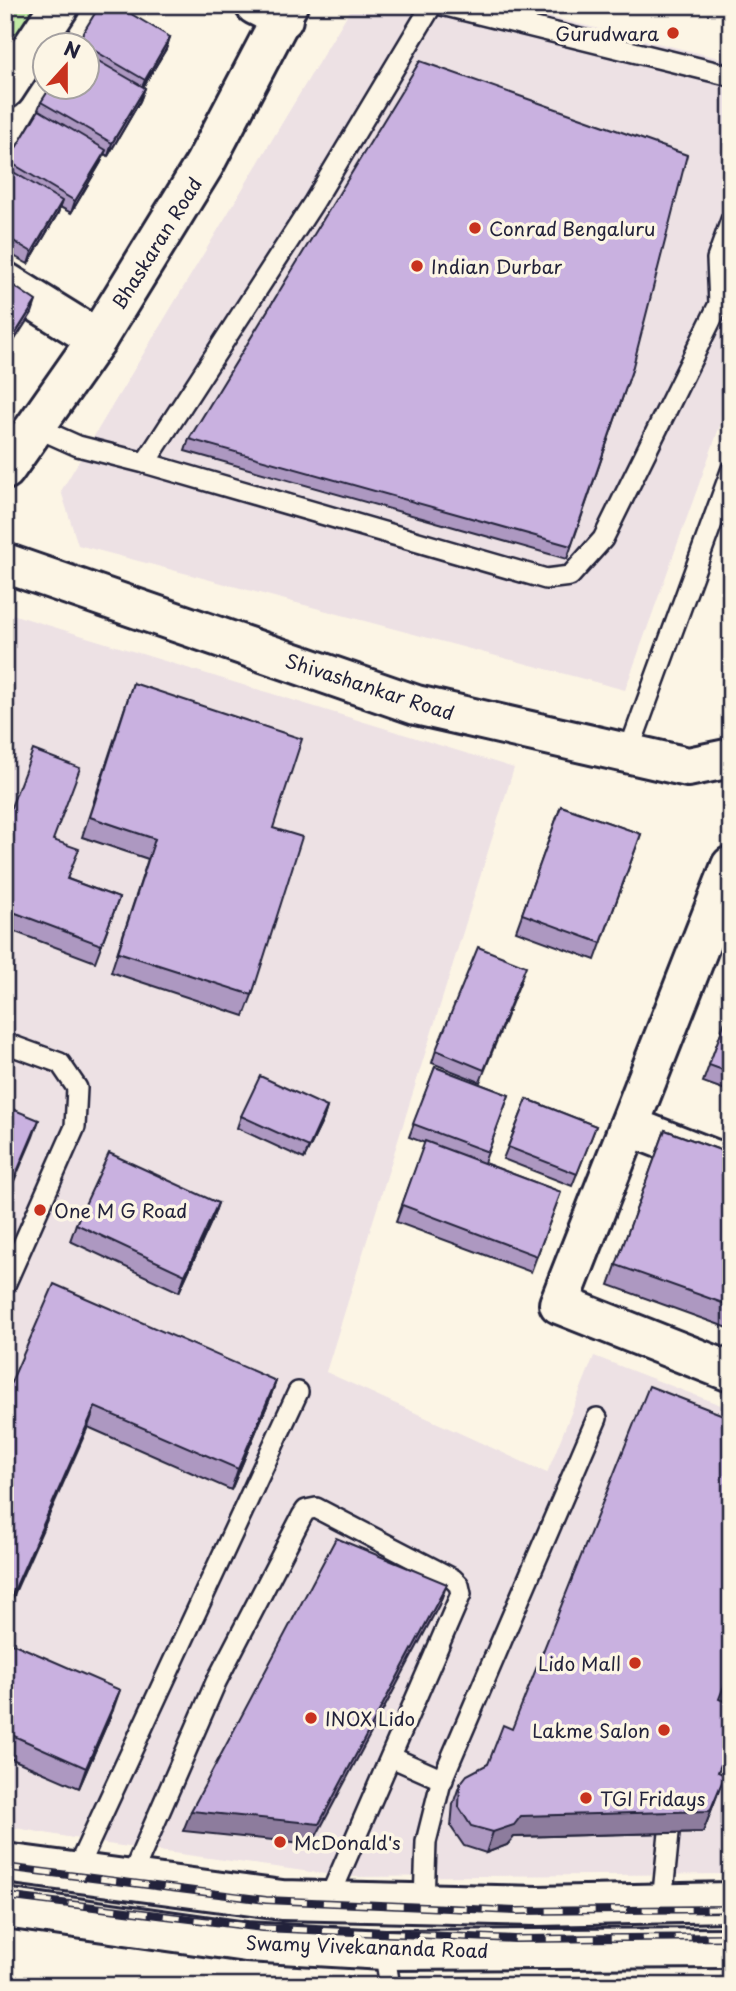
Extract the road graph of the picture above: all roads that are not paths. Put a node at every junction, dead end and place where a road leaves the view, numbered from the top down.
1 (60, 5) edge
2 (432, 5) edge
3 (442, 5) edge
4 (276, 10) edge
5 (731, 76) edge
6 (5, 89) edge
7 (731, 220) edge
8 (5, 282) edge
9 (97, 338) junction
10 (33, 426) junction
11 (145, 463) junction
12 (5, 470) edge
13 (731, 471) edge
14 (11, 566) edge
15 (628, 753) junction
16 (731, 758) edge
17 (731, 866) edge
18 (5, 1043) edge
19 (629, 1126) junction
20 (731, 1166) edge
21 (5, 1284) edge
22 (731, 1371) edge
23 (298, 1392) dead end
24 (597, 1418) dead end
25 (391, 1757) junction
26 (443, 1780) junction
27 (669, 1833) edge
28 (5, 1863) edge
29 (75, 1873) junction
30 (130, 1880) junction
31 (730, 1897) edge
32 (328, 1901) junction
33 (424, 1903) junction
34 (662, 1903) junction
35 (5, 1908) edge
36 (731, 1948) edge
37 (387, 1968) edge

1 - 6 main road
2 - 11 lane
3 - 5 lane
4 - 9 main road, Bhaskaran Road
7 - 11 lane
8 - 9 main road
9 - 10 main road, Bhaskaran Road
10 - 11 lane
10 - 12 main road, Bhaskaran Road
13 - 15 lane
14 - 15 main road, Shivashankar Road
15 - 16 main road, Shivashankar Road
17 - 19 main road
18 - 21 lane
19 - 20 main road
19 - 22 main road
23 - 29 lane
24 - 26 lane
25 - 26 lane
25 - 30 lane
25 - 32 lane
26 - 33 lane
27 - 34 lane
28 - 29 main road
29 - 30 main road
30 - 32 main road
31 - 34 main road
32 - 33 main road
33 - 34 main road
35 - 37 main road, Swamy Vivekananda Road
36 - 37 main road, Swamy Vivekananda Road

